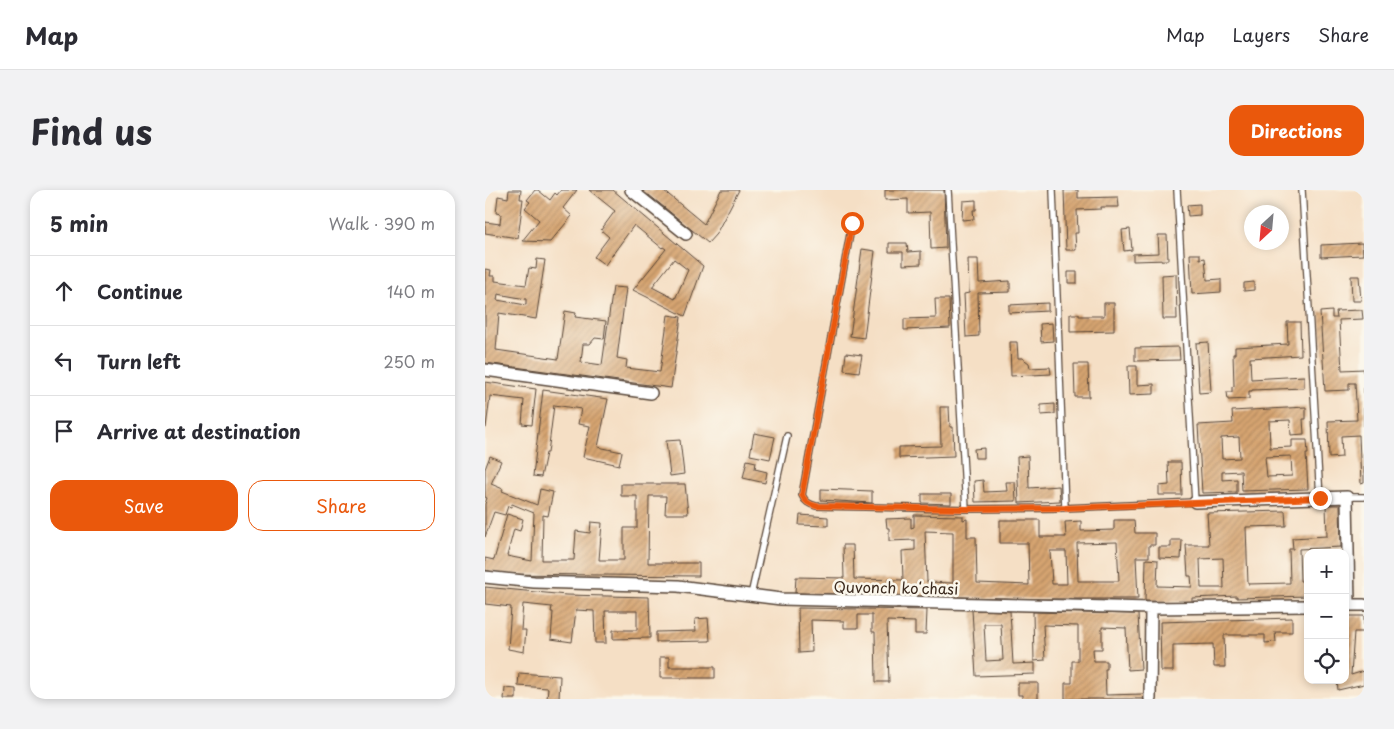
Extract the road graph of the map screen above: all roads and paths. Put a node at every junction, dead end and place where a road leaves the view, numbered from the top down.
1 (631, 190) edge
2 (948, 190) edge
3 (1053, 190) edge
4 (1177, 190) edge
5 (1302, 190) edge
6 (852, 223) dead end
7 (686, 234) dead end
8 (485, 370) edge
9 (651, 393) dead end
10 (787, 436) dead end
11 (1364, 496) edge
12 (1347, 497) junction
13 (1320, 498) junction
14 (1195, 502) junction
15 (1065, 508) junction
16 (966, 509) junction
17 (485, 577) edge
18 (1347, 594) edge
19 (751, 595) junction
20 (1349, 605) edge
21 (1364, 605) edge
22 (1304, 606) edge
23 (1151, 608) junction
24 (1150, 699) edge

1 - 7 street
2 - 16 lane
3 - 15 lane
4 - 14 lane
5 - 13 lane
6 - 16 lane
8 - 9 street
10 - 19 lane
11 - 12 lane
12 - 13 street
12 - 18 street
13 - 14 street
14 - 15 lane
15 - 16 lane
17 - 19 street, Quvonch koʻchasi
19 - 23 street, Quvonch koʻchasi
20 - 21 street
22 - 23 street, Quvonch koʻchasi
23 - 24 street

